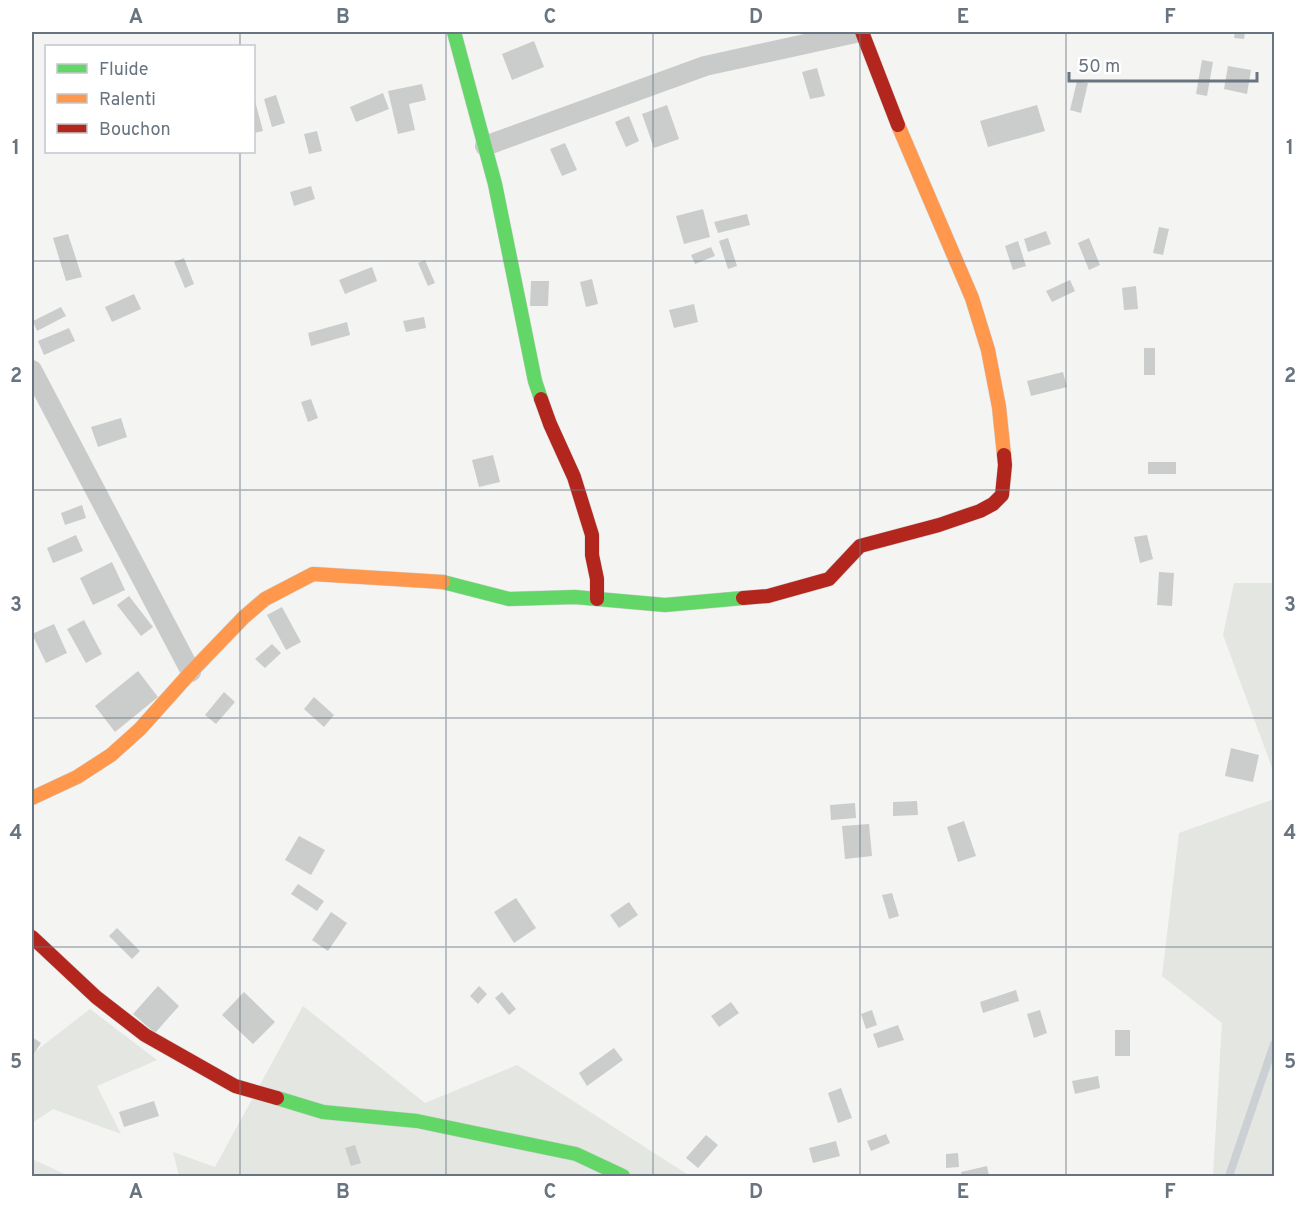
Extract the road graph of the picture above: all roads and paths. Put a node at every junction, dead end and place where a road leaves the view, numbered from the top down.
1 (454, 32) edge
2 (861, 32) edge
3 (485, 146) junction
4 (32, 370) edge
5 (597, 599) junction
6 (191, 672) junction
7 (32, 798) edge
8 (32, 937) edge
9 (624, 1176) edge

1 - 3 street
2 - 3 street
2 - 5 street
3 - 5 street
4 - 6 street
5 - 6 street
6 - 7 street
8 - 9 street

